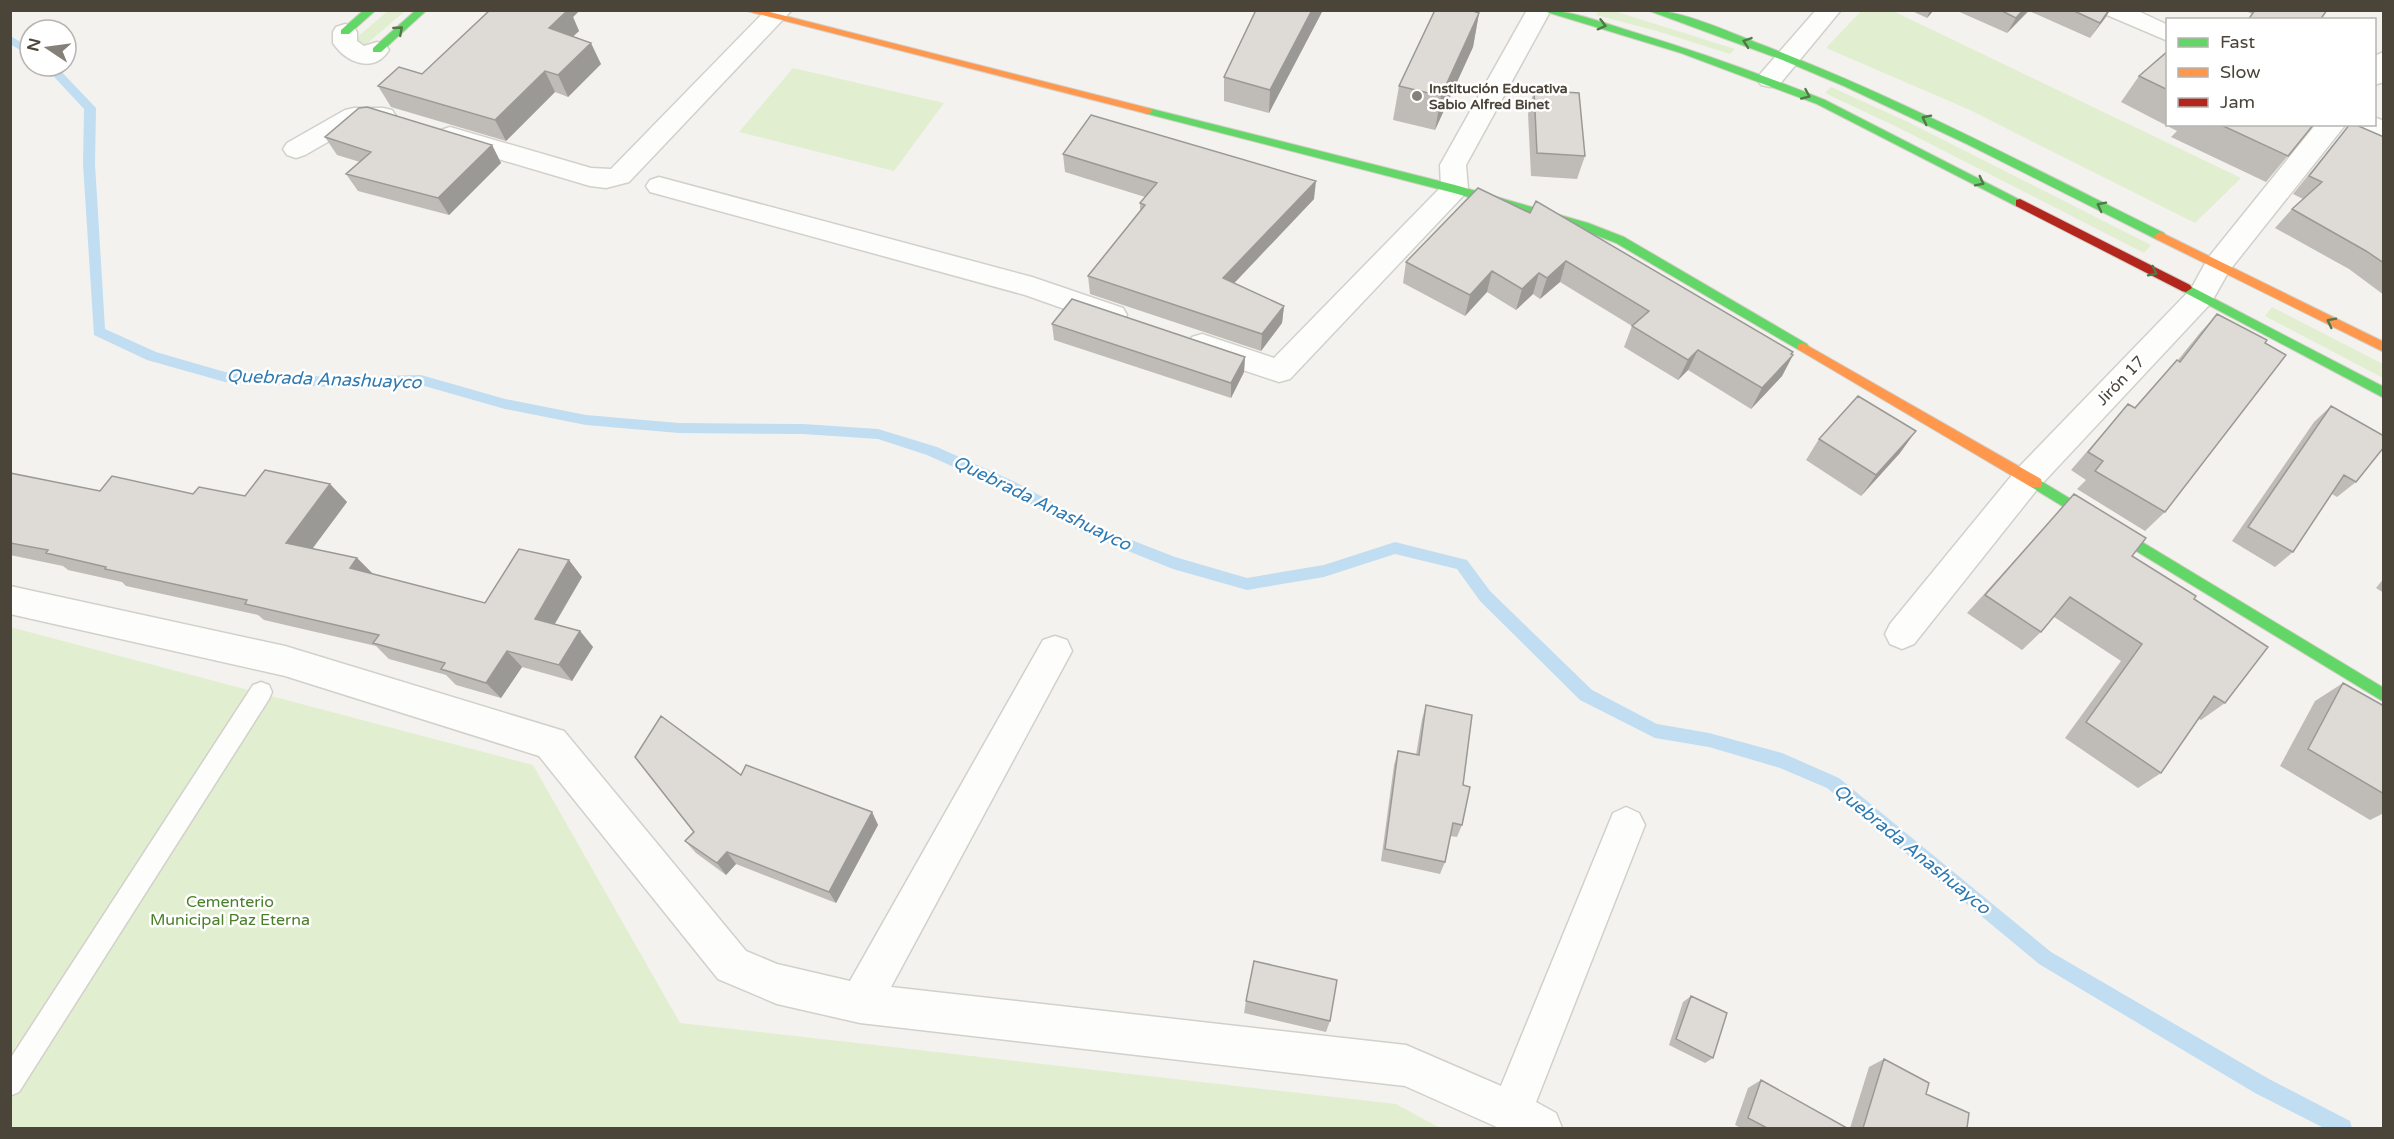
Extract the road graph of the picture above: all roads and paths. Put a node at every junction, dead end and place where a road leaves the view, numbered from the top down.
1 (371, 10) edge
2 (422, 10) edge
3 (748, 10) edge
4 (1539, 10) edge
5 (1545, 10) edge
6 (1652, 10) edge
7 (1829, 10) edge
8 (2115, 10) edge
9 (777, 14) edge
10 (345, 32) joint
11 (2166, 33) edge
12 (376, 50) joint
13 (1789, 57) junction
14 (2384, 60) edge
15 (2376, 74) edge
16 (1770, 80) junction
17 (2331, 126) edge
18 (296, 149) dead end
19 (658, 186) dead end
20 (1455, 189) junction
21 (2218, 265) junction
22 (2201, 296) junction
23 (1133, 321) edge
24 (1178, 337) edge
25 (2384, 348) edge
26 (2384, 393) edge
27 (2028, 478) junction
28 (10, 600) edge
29 (1902, 634) dead end
30 (1055, 651) dead end
31 (261, 692) dead end
32 (2384, 696) edge
33 (1626, 825) dead end
34 (860, 1003) junction
35 (10, 1083) edge
36 (1526, 1120) edge

1 - 10 street
12 -> 2 street
3 - 9 street
4 - 20 street
5 -> 16 street
13 -> 6 street
7 - 13 street
8 - 11 street
9 - 18 street
9 - 20 street
10 - 12 street
13 - 16 street
21 -> 13 street
14 - 15 street
16 -> 22 street
17 - 21 street, Jirón 17
19 - 23 street
20 - 24 street
20 - 27 street
21 - 22 street, Jirón 17
25 -> 21 street
22 - 26 street
22 - 27 street, Jirón 17
27 - 29 street, Jirón 17
27 - 32 street
28 - 34 street
30 - 34 street
31 - 35 lane
33 - 36 street
34 - 36 street

